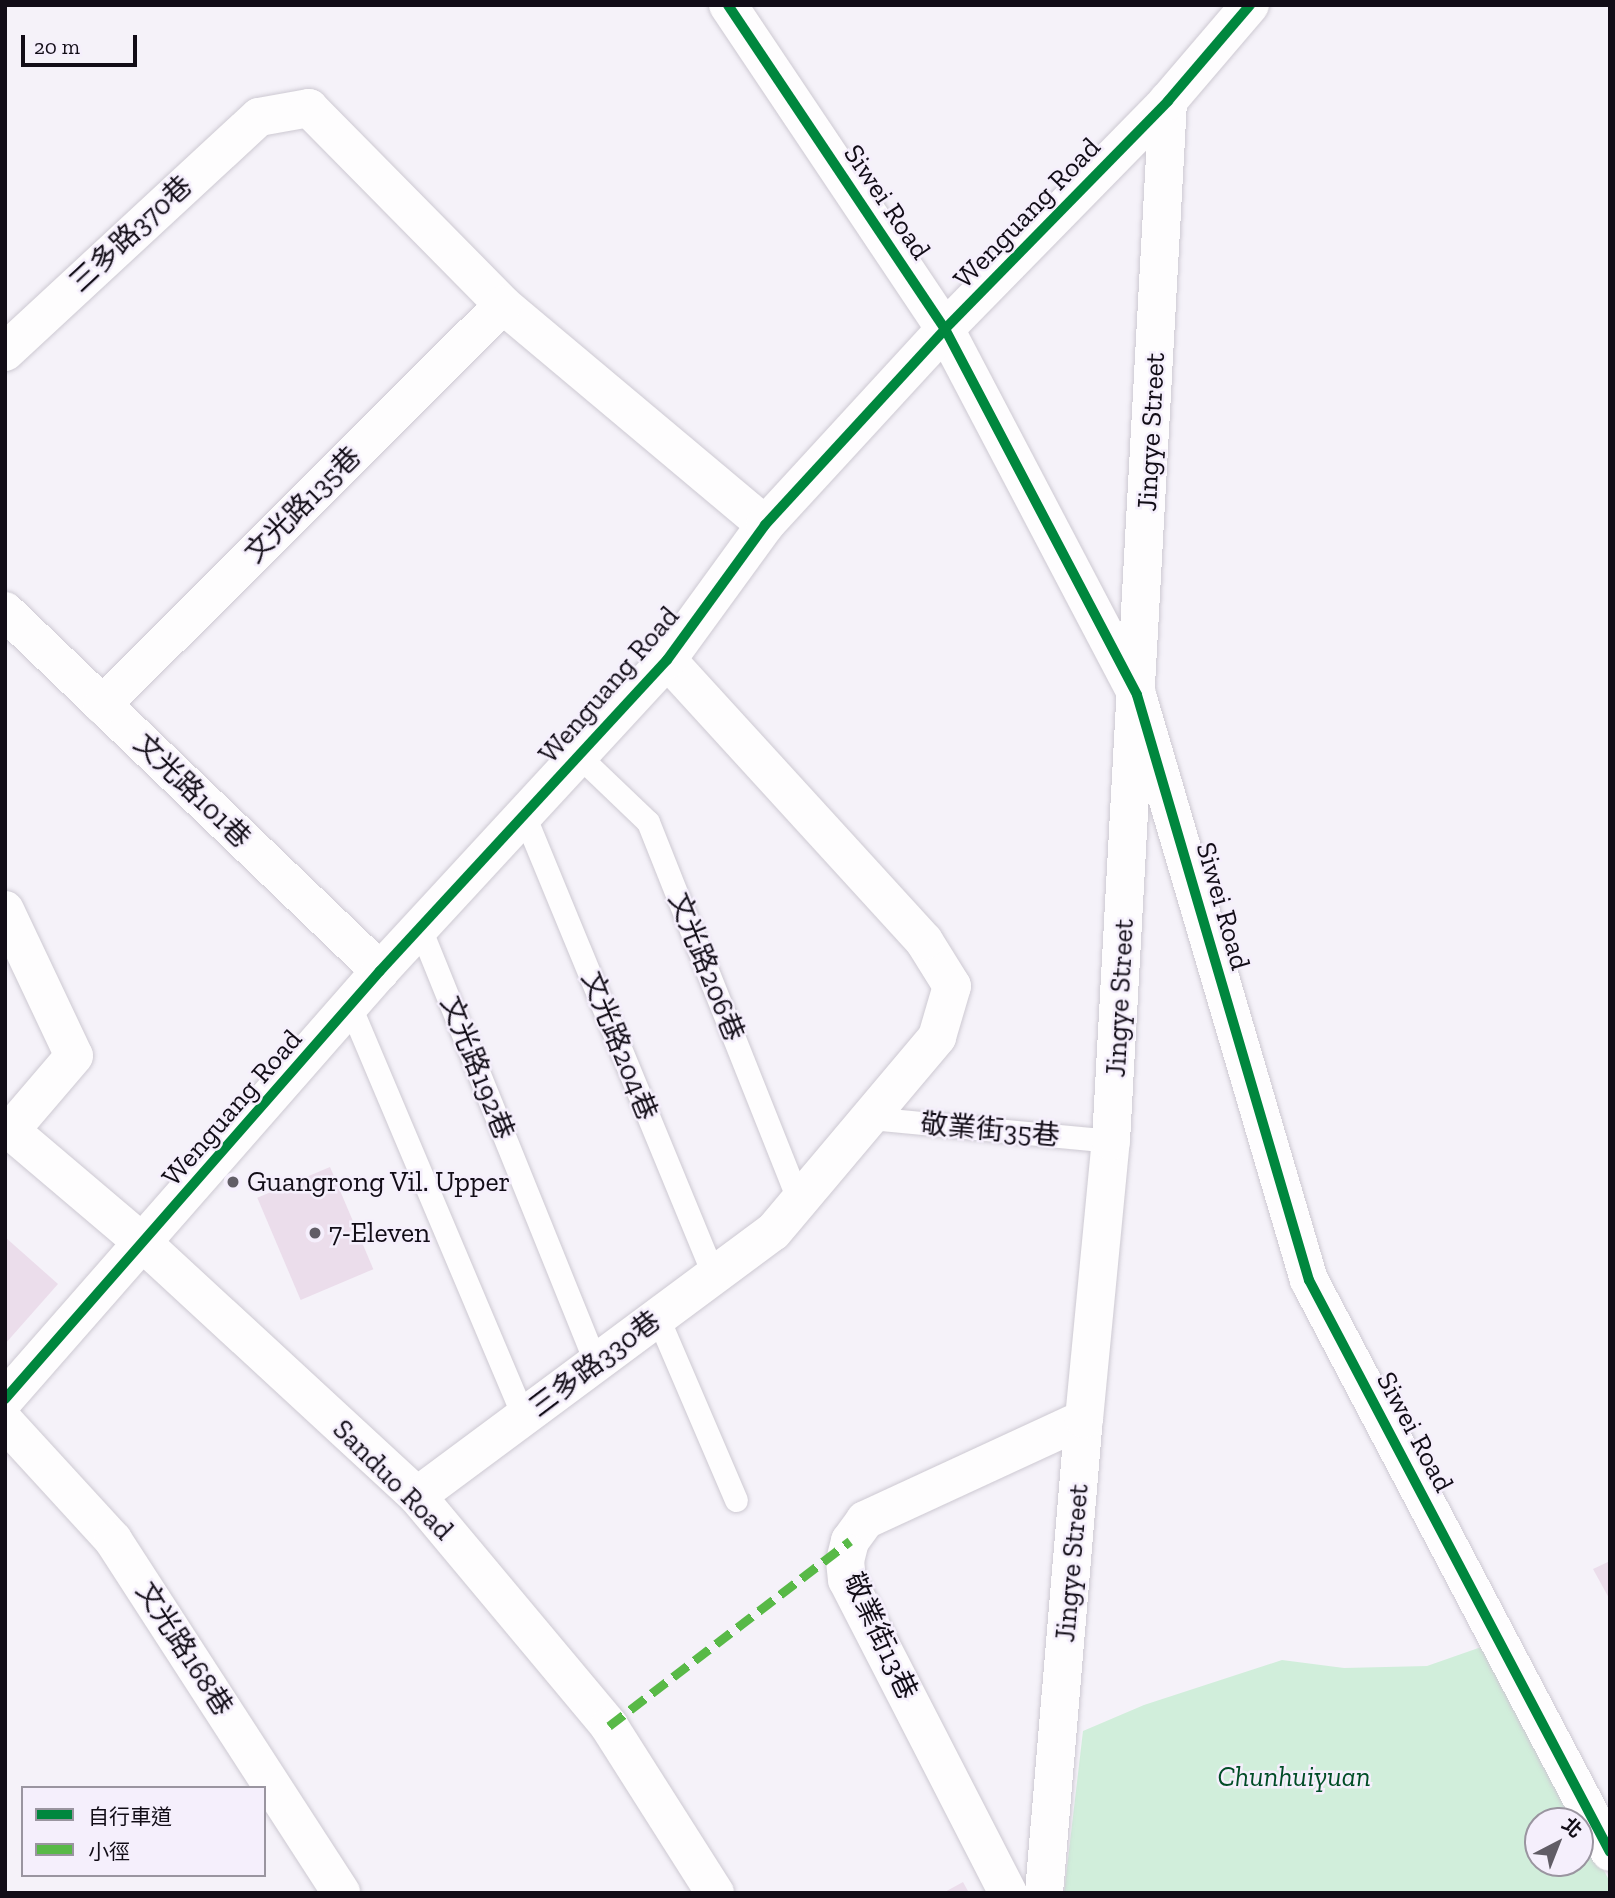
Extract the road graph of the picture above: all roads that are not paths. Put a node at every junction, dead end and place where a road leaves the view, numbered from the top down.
1 (728, 5) edge
2 (1250, 5) edge
3 (1168, 101) junction
4 (503, 305) junction
5 (945, 329) junction
6 (5, 352) edge
7 (765, 525) junction
8 (5, 611) edge
9 (667, 660) junction
10 (1137, 695) junction
11 (102, 705) junction
12 (579, 756) junction
13 (524, 816) junction
14 (5, 910) edge
15 (420, 928) junction
16 (380, 971) junction
17 (350, 1006) junction
18 (869, 1118) junction
19 (8, 1129) edge
20 (1111, 1141) junction
21 (799, 1202) junction
22 (144, 1244) junction
23 (714, 1276) junction
24 (658, 1318) junction
25 (596, 1363) junction
26 (5, 1399) edge
27 (524, 1417) junction
28 (1084, 1419) junction
29 (5, 1422) edge
30 (417, 1496) junction
31 (736, 1500) dead end
32 (1610, 1852) edge
33 (710, 1891) edge
34 (341, 1893) edge
35 (1008, 1893) edge
36 (1044, 1893) edge

1 - 5 street, Siwei Road
2 - 3 street, Wenguang Road
3 - 5 street, Wenguang Road
3 - 10 street, Jingye Street
4 - 6 street, 三多路370巷
4 - 7 street
4 - 11 street, 文光路135巷
5 - 7 street, Wenguang Road
5 - 10 street, Siwei Road
7 - 9 street, Wenguang Road
8 - 11 street, 文光路101巷
9 - 12 street, Wenguang Road
9 - 18 street, 三多路330巷
10 - 20 street, Jingye Street
10 - 32 street, Siwei Road
11 - 16 street, 文光路101巷
12 - 13 street, Wenguang Road
12 - 21 lane, 文光路206巷
13 - 15 street, Wenguang Road
13 - 23 lane, 文光路204巷
14 - 19 street
15 - 16 street, Wenguang Road
15 - 25 lane, 文光路192巷
16 - 17 street, Wenguang Road
17 - 22 street, Wenguang Road
17 - 27 lane
18 - 20 lane, 敬業街35巷
18 - 21 street, 三多路330巷
19 - 22 street, Sanduo Road
20 - 28 street, Jingye Street
21 - 23 street, 三多路330巷
22 - 26 street, Wenguang Road
22 - 30 street, Sanduo Road
23 - 24 street, 三多路330巷
24 - 25 street, 三多路330巷
24 - 31 lane
25 - 27 street, 三多路330巷
27 - 30 street, 三多路330巷
28 - 35 street, 敬業街13巷
28 - 36 street, Jingye Street
29 - 34 street, 文光路168巷
30 - 33 street, Sanduo Road

